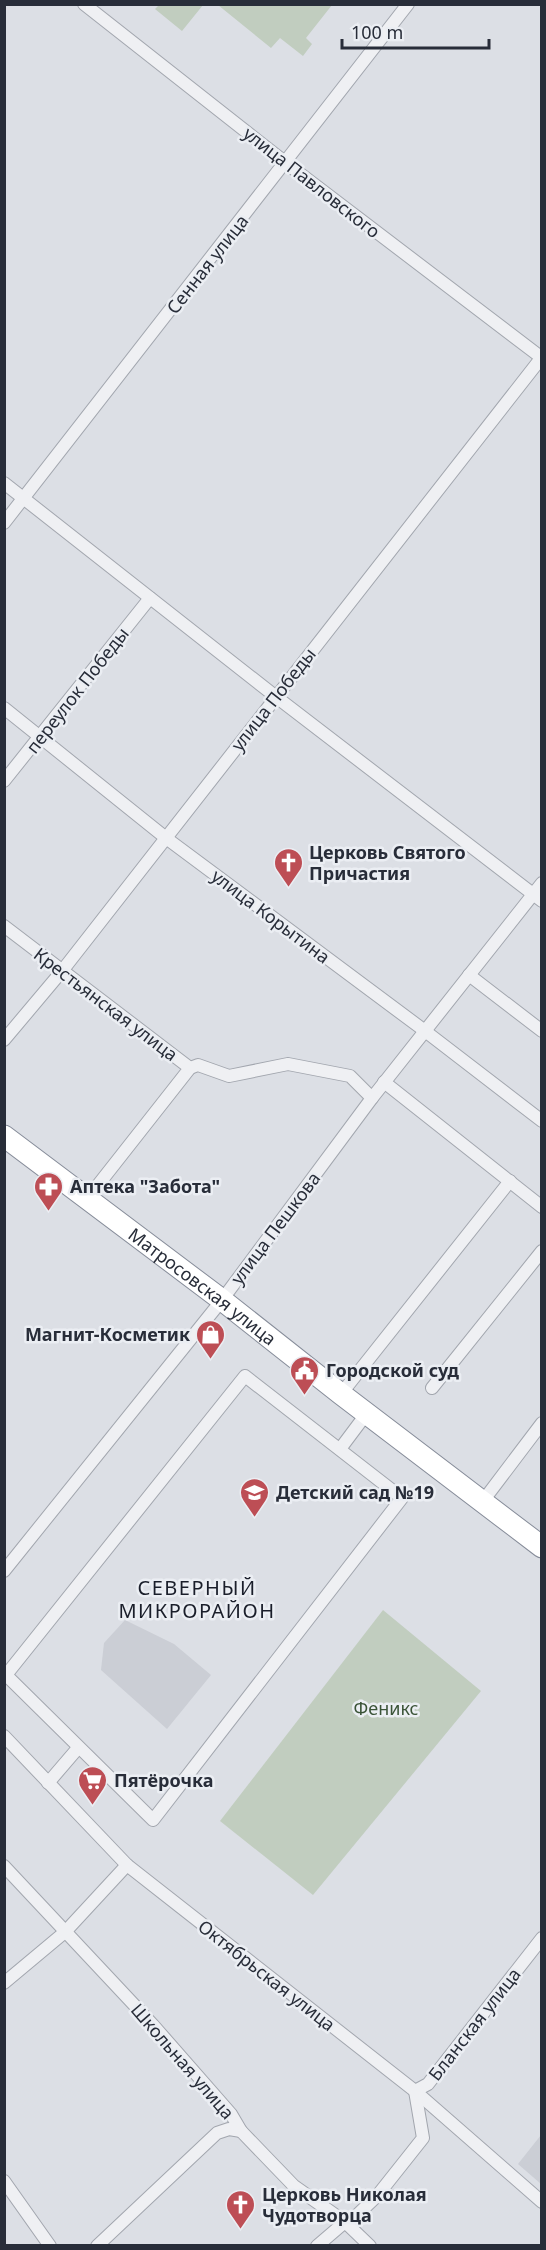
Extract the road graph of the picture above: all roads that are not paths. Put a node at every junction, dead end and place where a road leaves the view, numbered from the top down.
1 (84, 4) edge
2 (408, 4) edge
3 (286, 163) junction
4 (541, 357) edge
5 (4, 483) edge
6 (24, 498) junction
7 (4, 523) edge
8 (150, 598) junction
9 (275, 696) junction
10 (4, 708) edge
11 (39, 736) junction
12 (4, 782) edge
13 (166, 838) junction
14 (542, 883) edge
15 (537, 897) edge
16 (4, 926) edge
17 (62, 971) junction
18 (469, 975) junction
19 (425, 1031) junction
20 (542, 1031) edge
21 (4, 1040) edge
22 (190, 1068) junction
23 (384, 1082) junction
24 (372, 1098) junction
25 (542, 1121) edge
26 (4, 1136) edge
27 (510, 1181) junction
28 (87, 1199) junction
29 (542, 1207) edge
30 (542, 1251) edge
31 (222, 1300) junction
32 (432, 1388) dead end
33 (341, 1394) junction
34 (367, 1413) junction
35 (542, 1423) edge
36 (340, 1449) junction
37 (483, 1501) junction
38 (542, 1547) edge
39 (4, 1571) edge
40 (6, 1740) edge
41 (78, 1748) junction
42 (48, 1783) junction
43 (128, 1865) junction
44 (4, 1866) edge
45 (65, 1932) junction
46 (542, 1938) edge
47 (4, 1983) edge
48 (416, 2091) junction
49 (241, 2131) junction
50 (4, 2181) edge
51 (542, 2202) edge
52 (345, 2222) junction
53 (50, 2246) edge
54 (97, 2246) edge
55 (317, 2246) edge
56 (370, 2246) edge

1 - 3 street, улица Павловского
2 - 3 street, Сенная улица
3 - 4 street, улица Павловского
3 - 6 street, Сенная улица
4 - 9 street, улица Победы
5 - 6 street
6 - 7 street, Сенная улица
6 - 8 street
8 - 9 street
8 - 11 street, переулок Победы
9 - 13 street, улица Победы
9 - 15 street
10 - 11 street, улица Корытина
11 - 12 street, переулок Победы
11 - 13 street, улица Корытина
13 - 17 street, улица Победы
13 - 19 street, улица Корытина
14 - 15 street, улица Пешкова
15 - 18 street, улица Пешкова
16 - 17 street, Крестьянская улица
17 - 21 street, улица Победы
17 - 22 street, Крестьянская улица
18 - 19 street, улица Пешкова
18 - 20 street
19 - 23 street, улица Пешкова
19 - 25 street, улица Корытина
22 - 24 street
22 - 28 street, Крестьянская улица
23 - 24 street, улица Пешкова
23 - 27 street
24 - 31 street, улица Пешкова
26 - 28 highway, Матросовская улица
27 - 29 street
27 - 33 street
28 - 31 highway, Матросовская улица
30 - 32 street
31 - 33 highway, Матросовская улица
31 - 39 street, улица Пешкова
33 - 34 highway, Матросовская улица
34 - 36 street
34 - 37 highway, Матросовская улица
35 - 37 street
36 - 41 street
36 - 41 street
37 - 38 highway, Матросовская улица
40 - 42 street, Октябрьская улица
41 - 42 street
42 - 43 street, Октябрьская улица
43 - 45 street
43 - 48 street, Октябрьская улица
44 - 45 street, Школьная улица
45 - 47 street
45 - 49 street, Школьная улица
46 - 48 street, Бланская улица
48 - 51 street, Октябрьская улица
48 - 52 street, Бланская улица
49 - 52 street, Школьная улица
49 - 54 street
50 - 53 street
52 - 55 street, Бланская улица
52 - 56 street, Школьная улица

